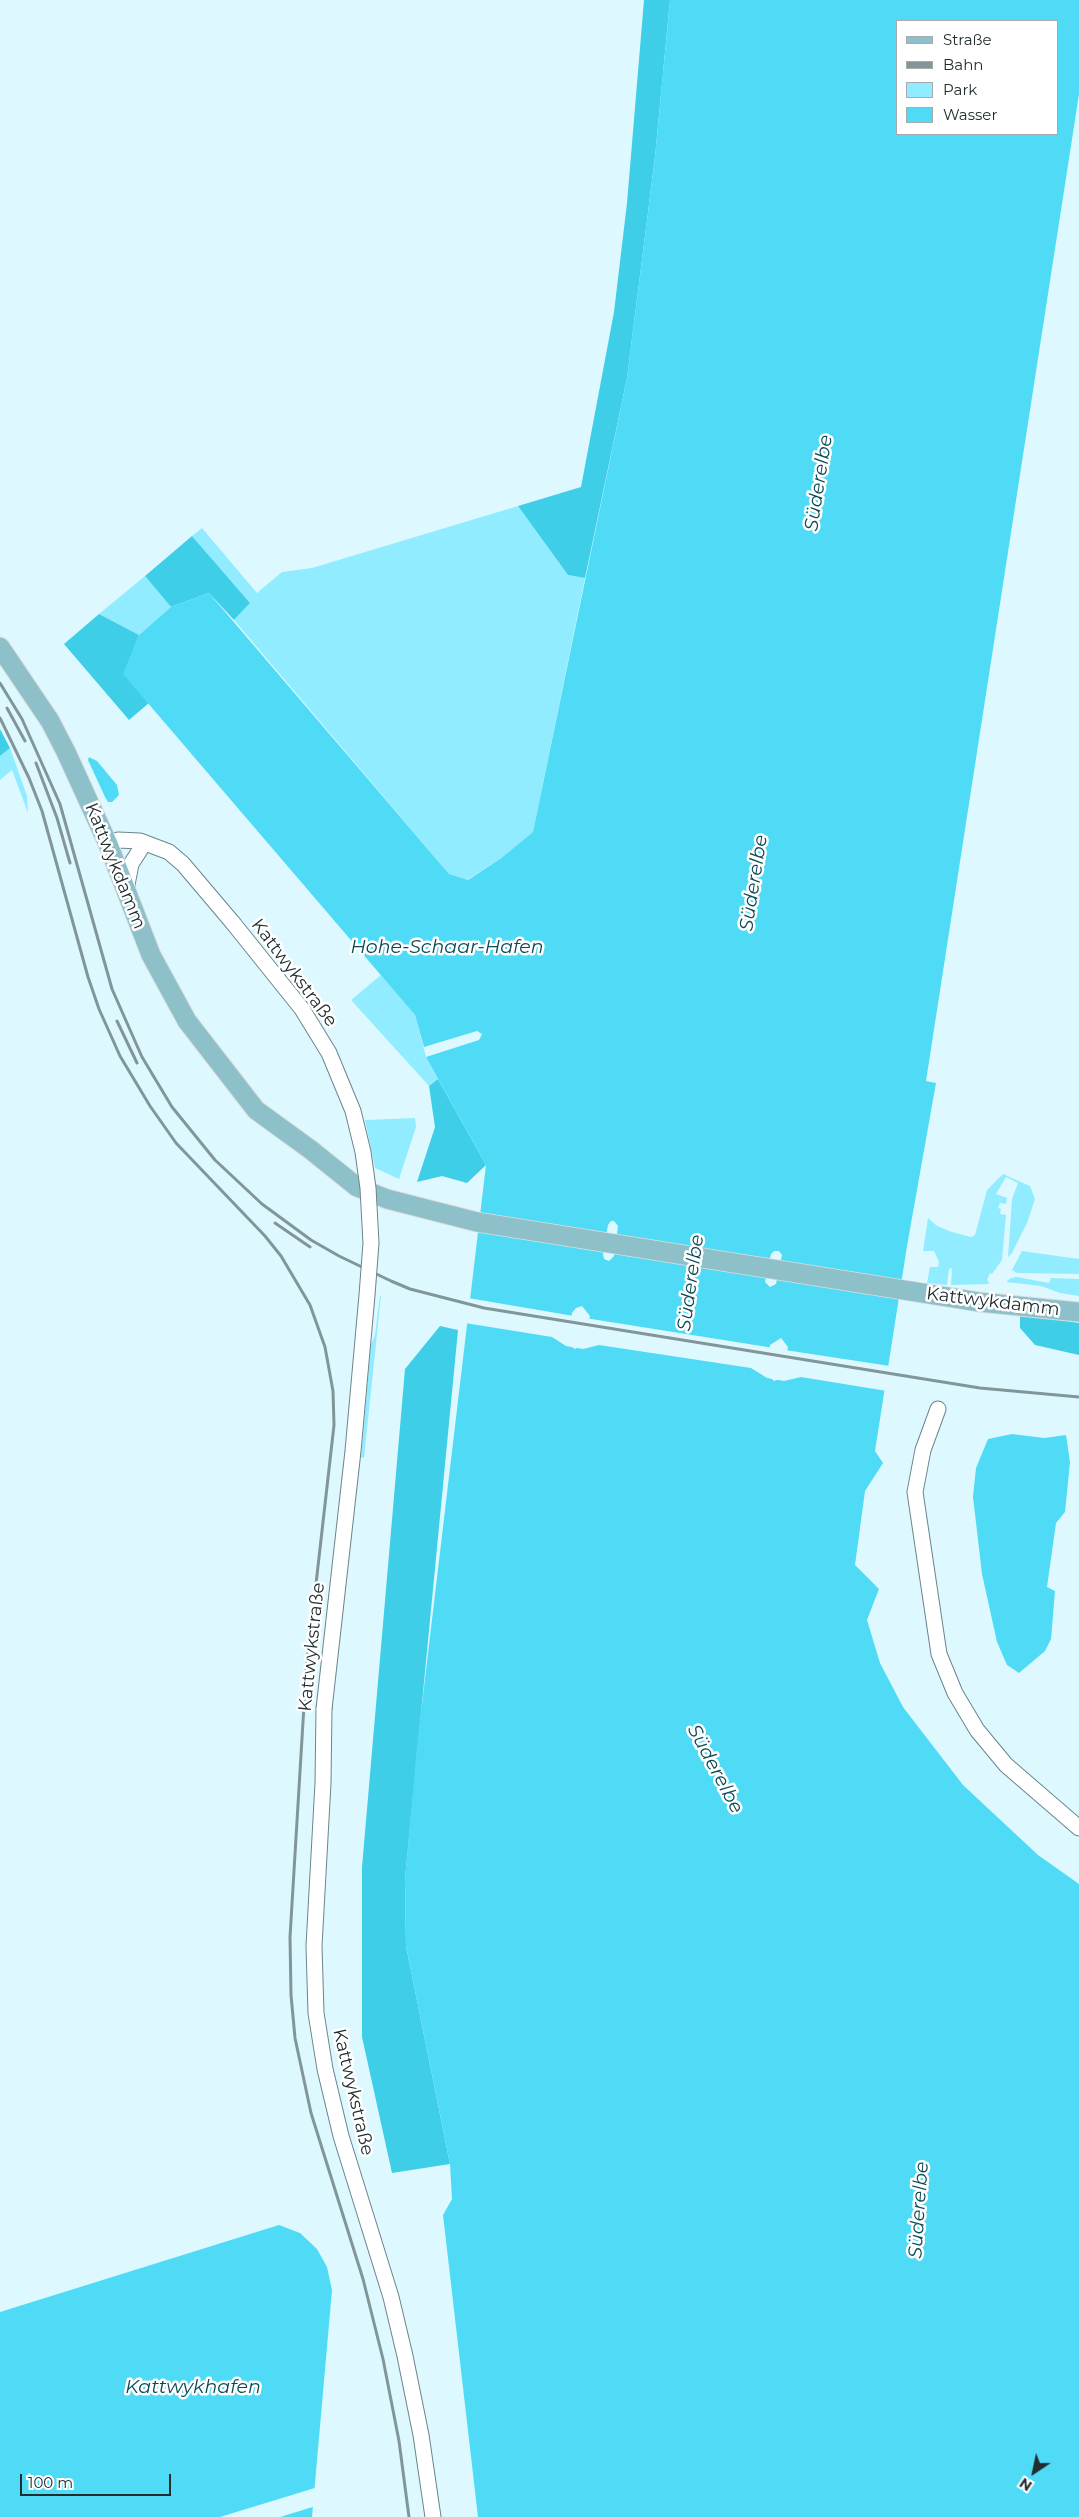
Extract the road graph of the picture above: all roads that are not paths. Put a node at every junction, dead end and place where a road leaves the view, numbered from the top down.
1 (0, 647) edge
2 (108, 844) junction
3 (145, 848) junction
4 (126, 894) junction
5 (1079, 1312) edge
6 (938, 1409) dead end
7 (1079, 1828) edge
8 (433, 2517) edge

1 - 2 main road, Kattwykdamm
2 - 3 street, Kattwykstraße
2 - 4 main road, Kattwykdamm
3 - 4 street
3 - 8 street, Kattwykstraße, bridge
4 - 5 main road, Kattwykdamm
6 - 7 street

